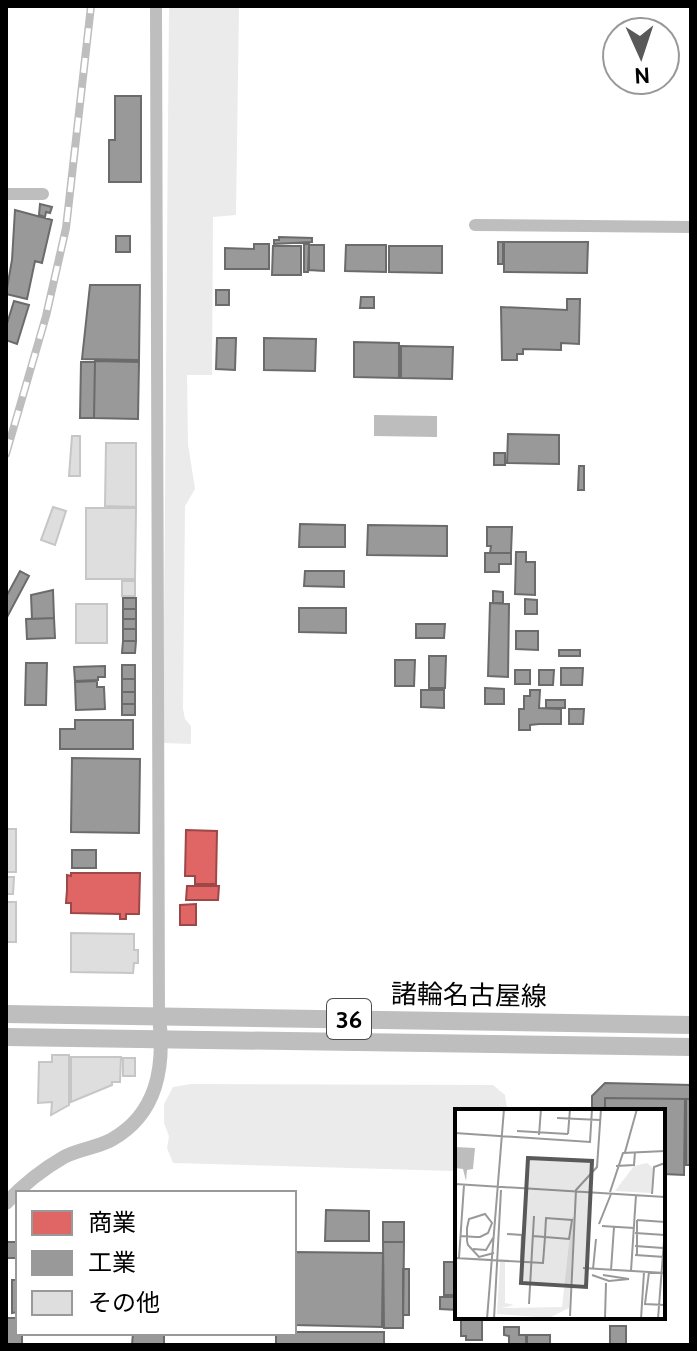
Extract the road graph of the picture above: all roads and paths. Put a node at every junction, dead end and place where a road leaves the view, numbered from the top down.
1 (156, 6) edge
2 (6, 194) edge
3 (43, 194) dead end
4 (475, 225) dead end
5 (691, 227) edge
6 (6, 1014) edge
7 (159, 1016) junction
8 (691, 1025) edge
9 (6, 1037) edge
10 (162, 1039) junction
11 (691, 1047) edge
12 (18, 1191) edge

1 - 7 street
2 - 3 street
4 - 5 street
6 - 7 main road, 諸輪名古屋線 / 36
7 - 8 main road, 諸輪名古屋線 / 36
7 - 10 street
9 - 10 main road, 諸輪名古屋線 / 36
10 - 11 main road, 諸輪名古屋線 / 36
10 - 12 street

